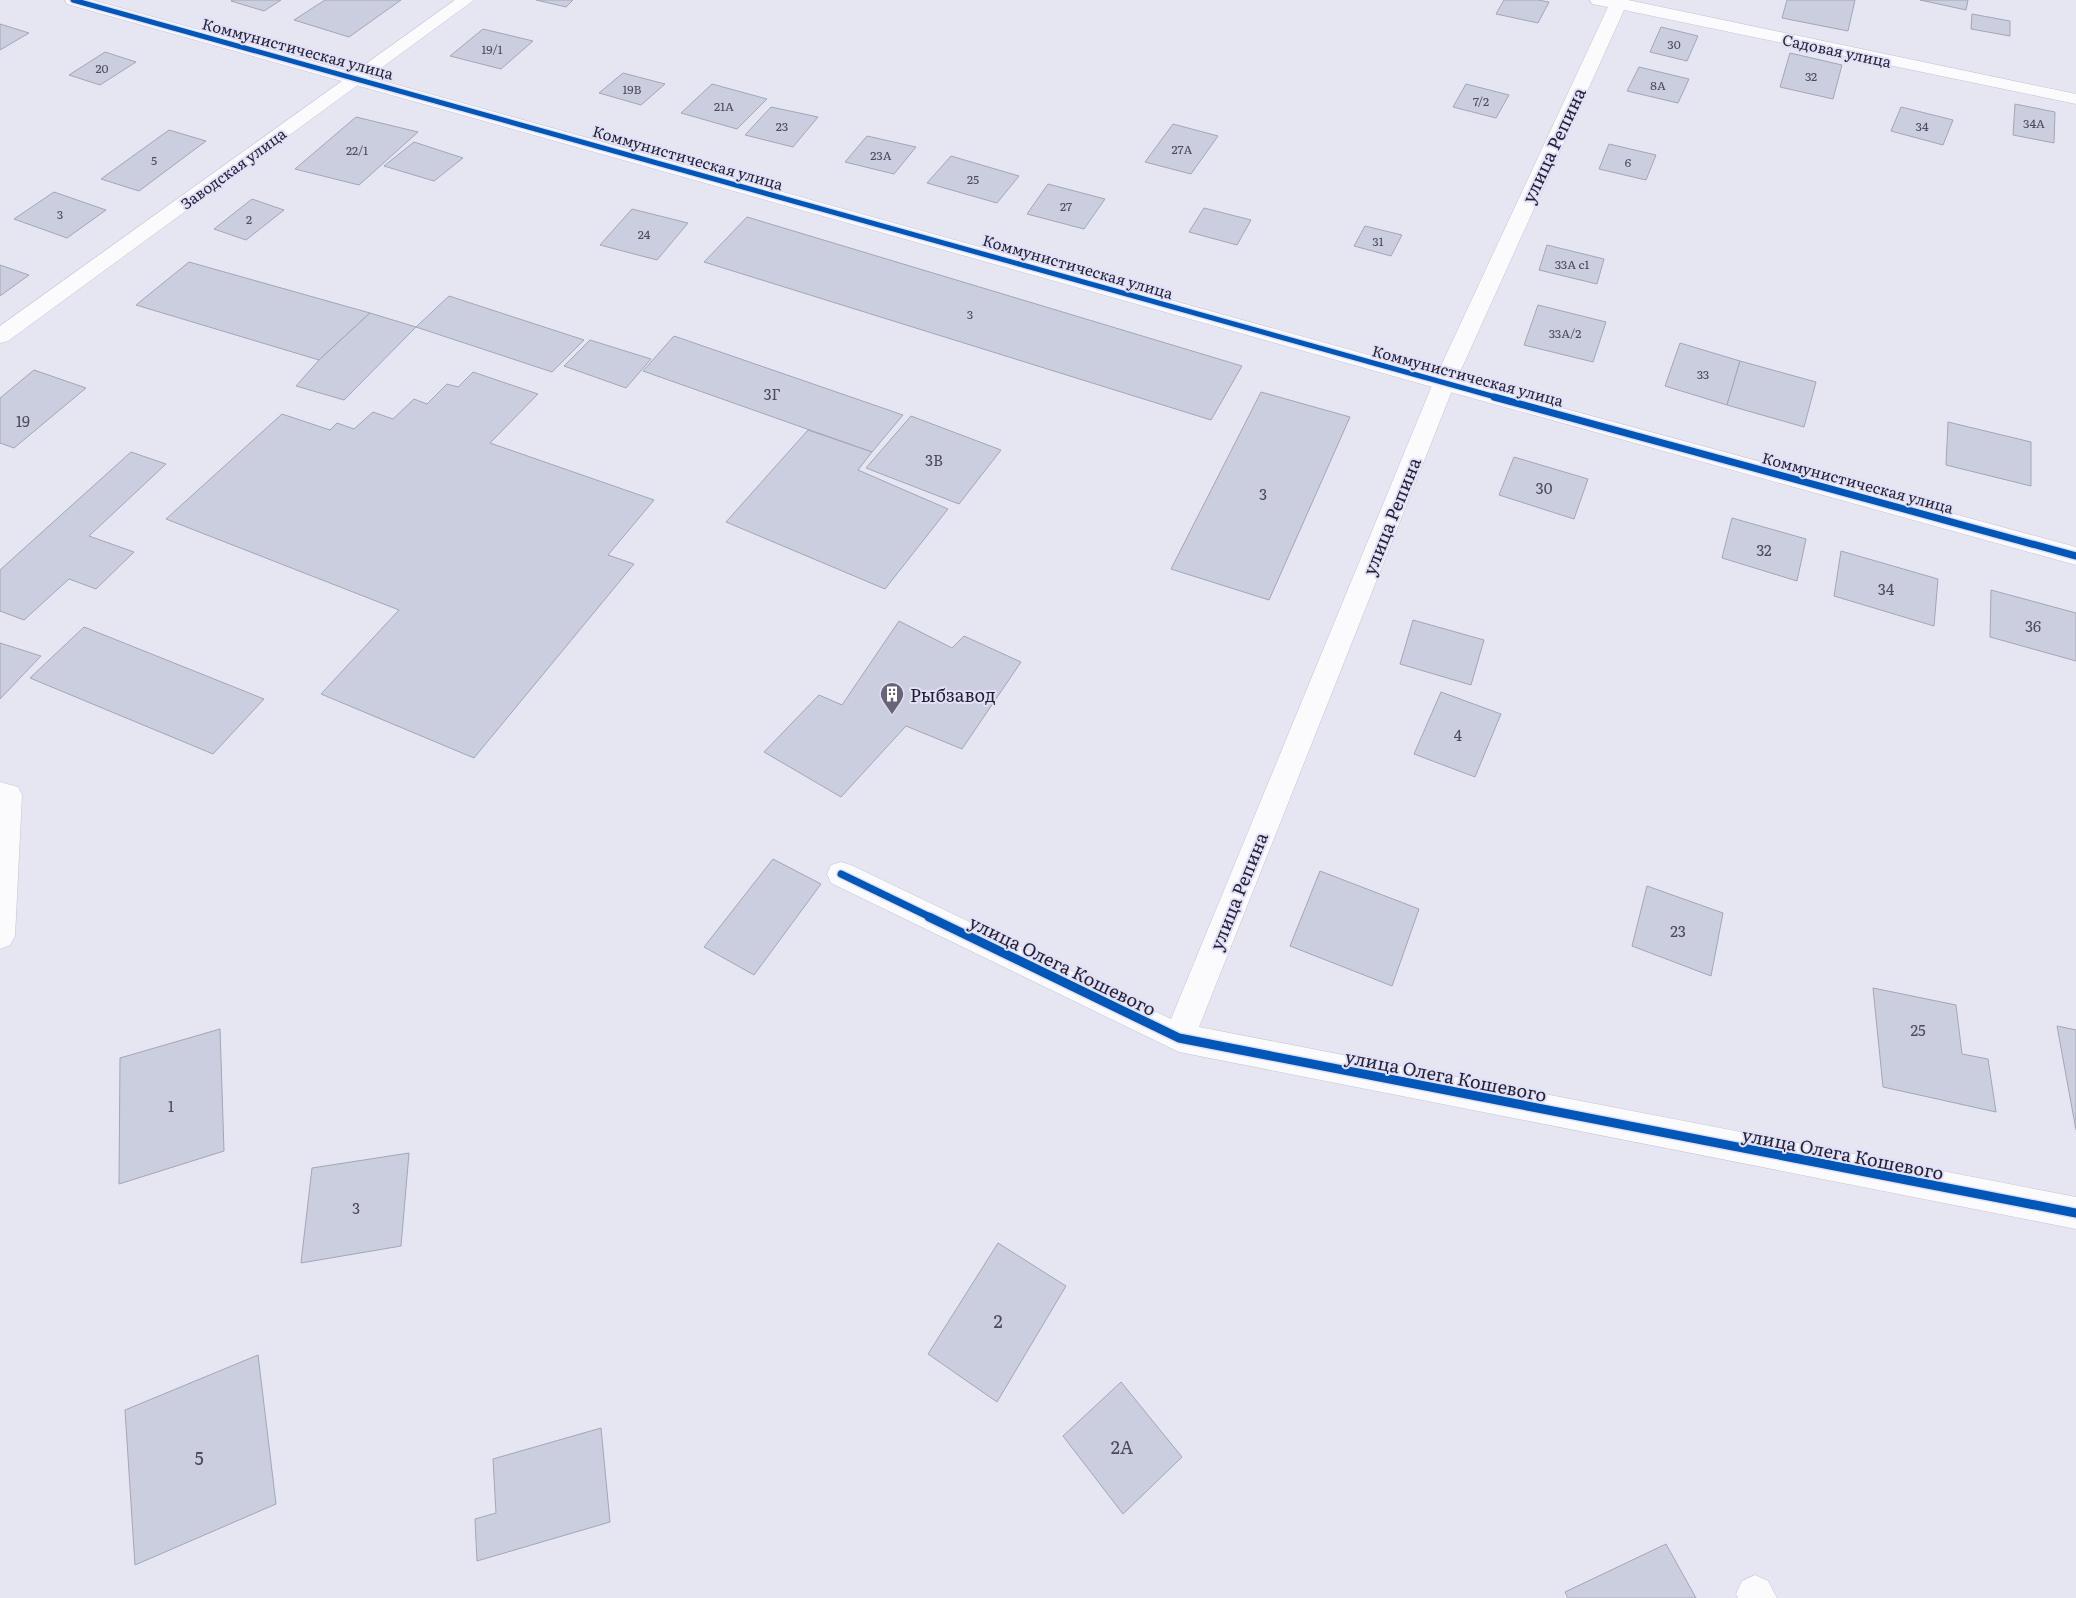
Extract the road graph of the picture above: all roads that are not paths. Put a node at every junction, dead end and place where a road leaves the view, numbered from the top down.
1 (73, 0) edge
2 (466, 0) edge
3 (1612, 1) edge
4 (357, 78) junction
5 (2076, 99) edge
6 (0, 336) edge
7 (1444, 383) junction
8 (2076, 556) edge
9 (4, 794) edge
10 (840, 874) dead end
11 (0, 936) edge
12 (1179, 1038) junction
13 (2076, 1213) edge

1 - 4 street, Коммунистическая улица
2 - 4 street, Заводская улица
3 - 5 street, Садовая улица
3 - 7 street, улица Репина
4 - 6 street, Заводская улица
4 - 7 street, Коммунистическая улица
7 - 8 street, Коммунистическая улица
7 - 12 street, улица Репина
9 - 11 street
10 - 12 street, улица Олега Кошевого
12 - 13 street, улица Олега Кошевого

